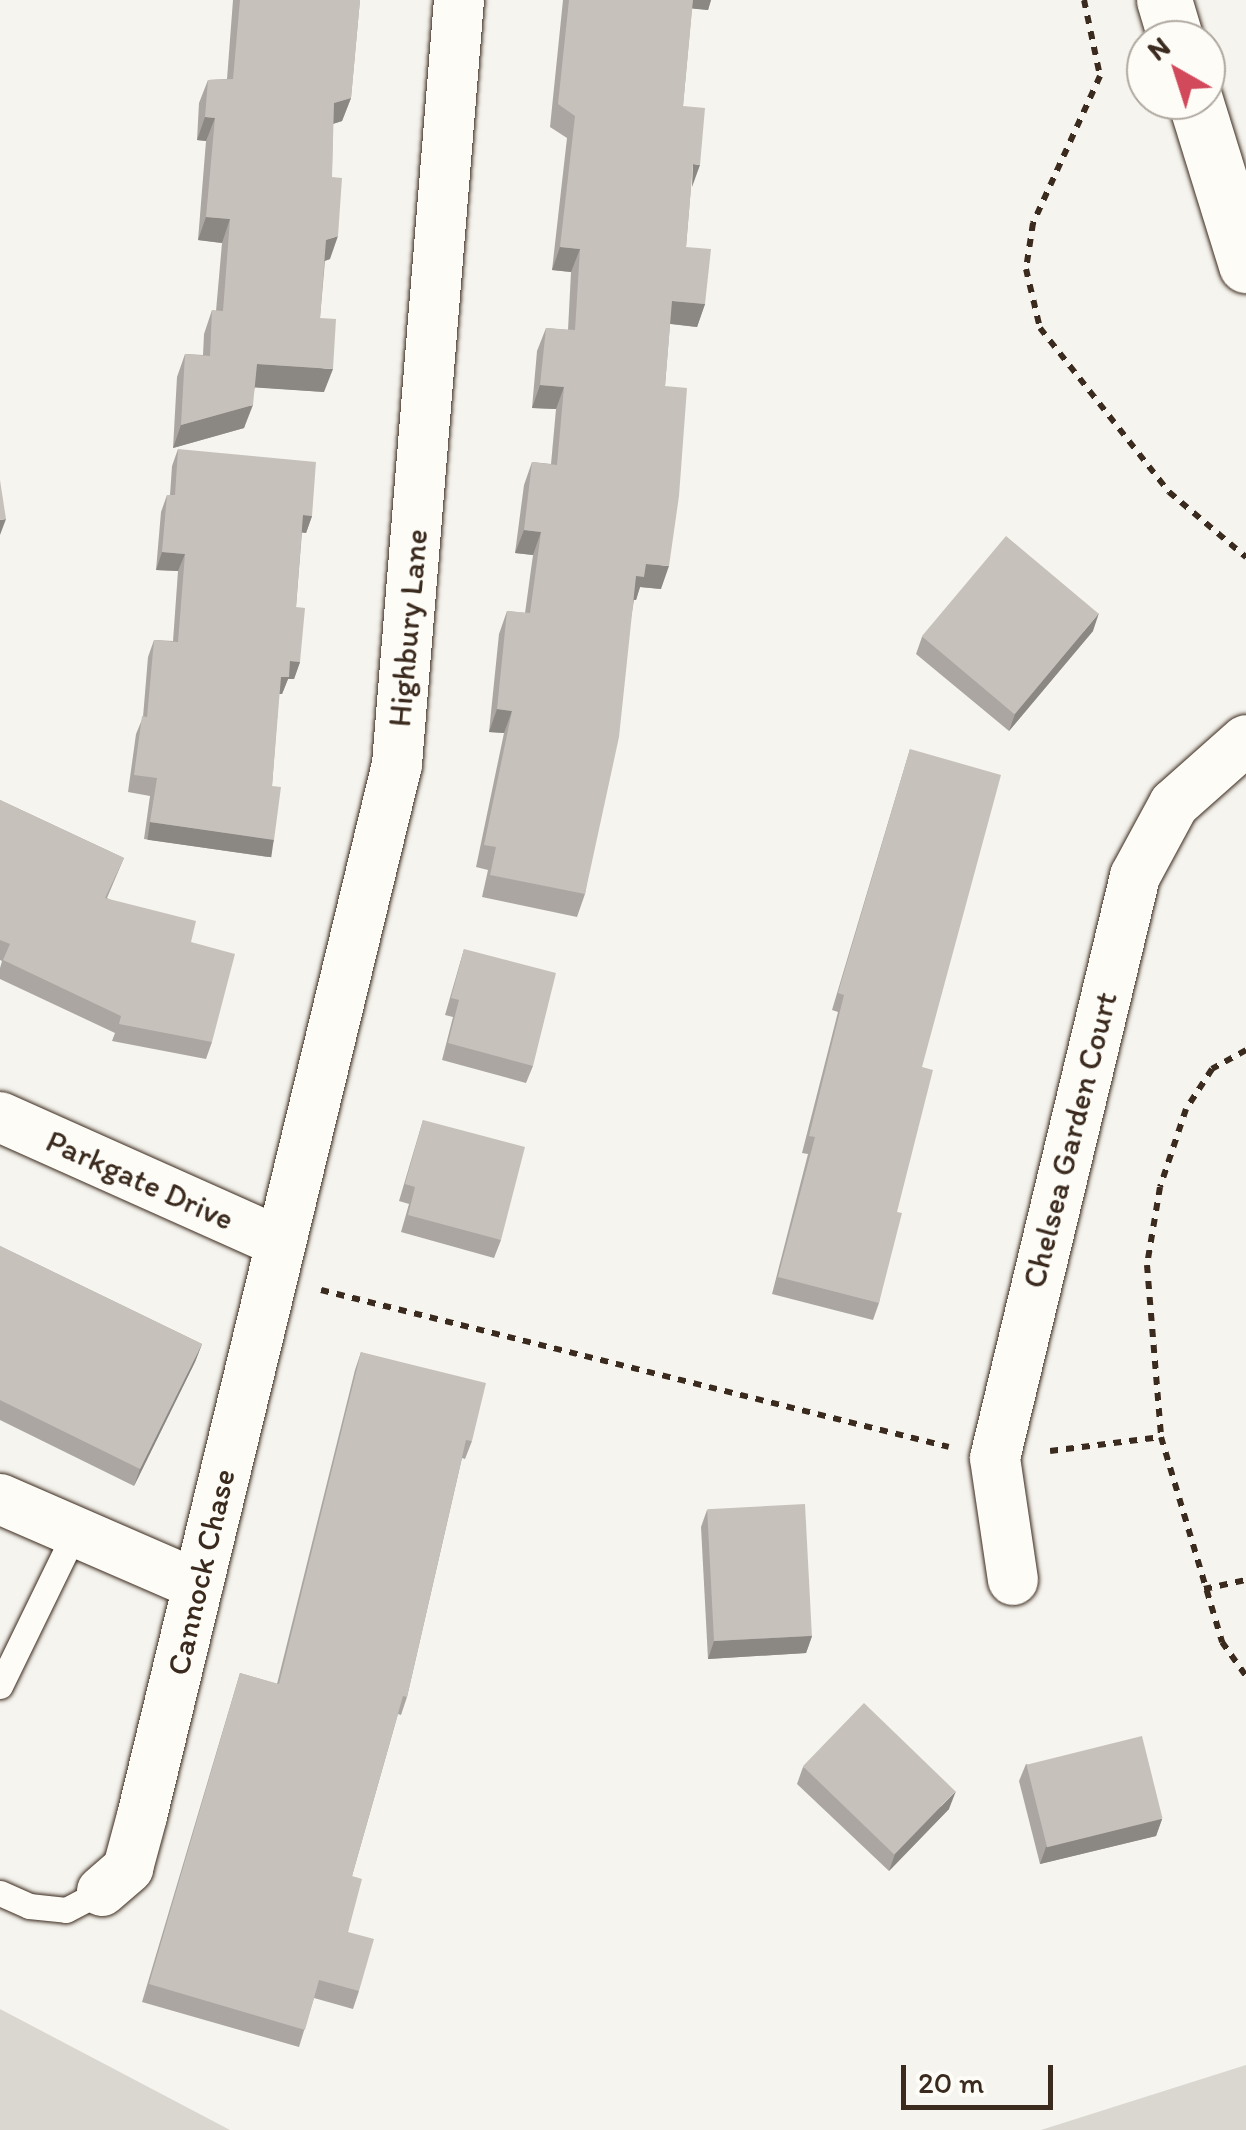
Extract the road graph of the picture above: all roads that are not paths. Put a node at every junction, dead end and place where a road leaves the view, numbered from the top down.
1 (459, 0) edge
2 (1200, 120) edge
3 (1246, 264) edge
4 (1246, 740) edge
5 (0, 1117) edge
6 (275, 1260) junction
7 (0, 1499) edge
8 (74, 1534) junction
9 (1013, 1580) dead end
10 (198, 1585) junction
11 (0, 1686) edge
12 (102, 1891) joint
13 (0, 1893) edge

1 - 6 street, Highbury Lane
2 - 3 main road
4 - 9 street, Chelsea Garden Court
5 - 6 street, Parkgate Drive
6 - 10 street, Cannock Chase
7 - 8 street
8 - 10 street
8 - 11 lane
10 - 12 street, Cannock Chase
12 - 13 lane

